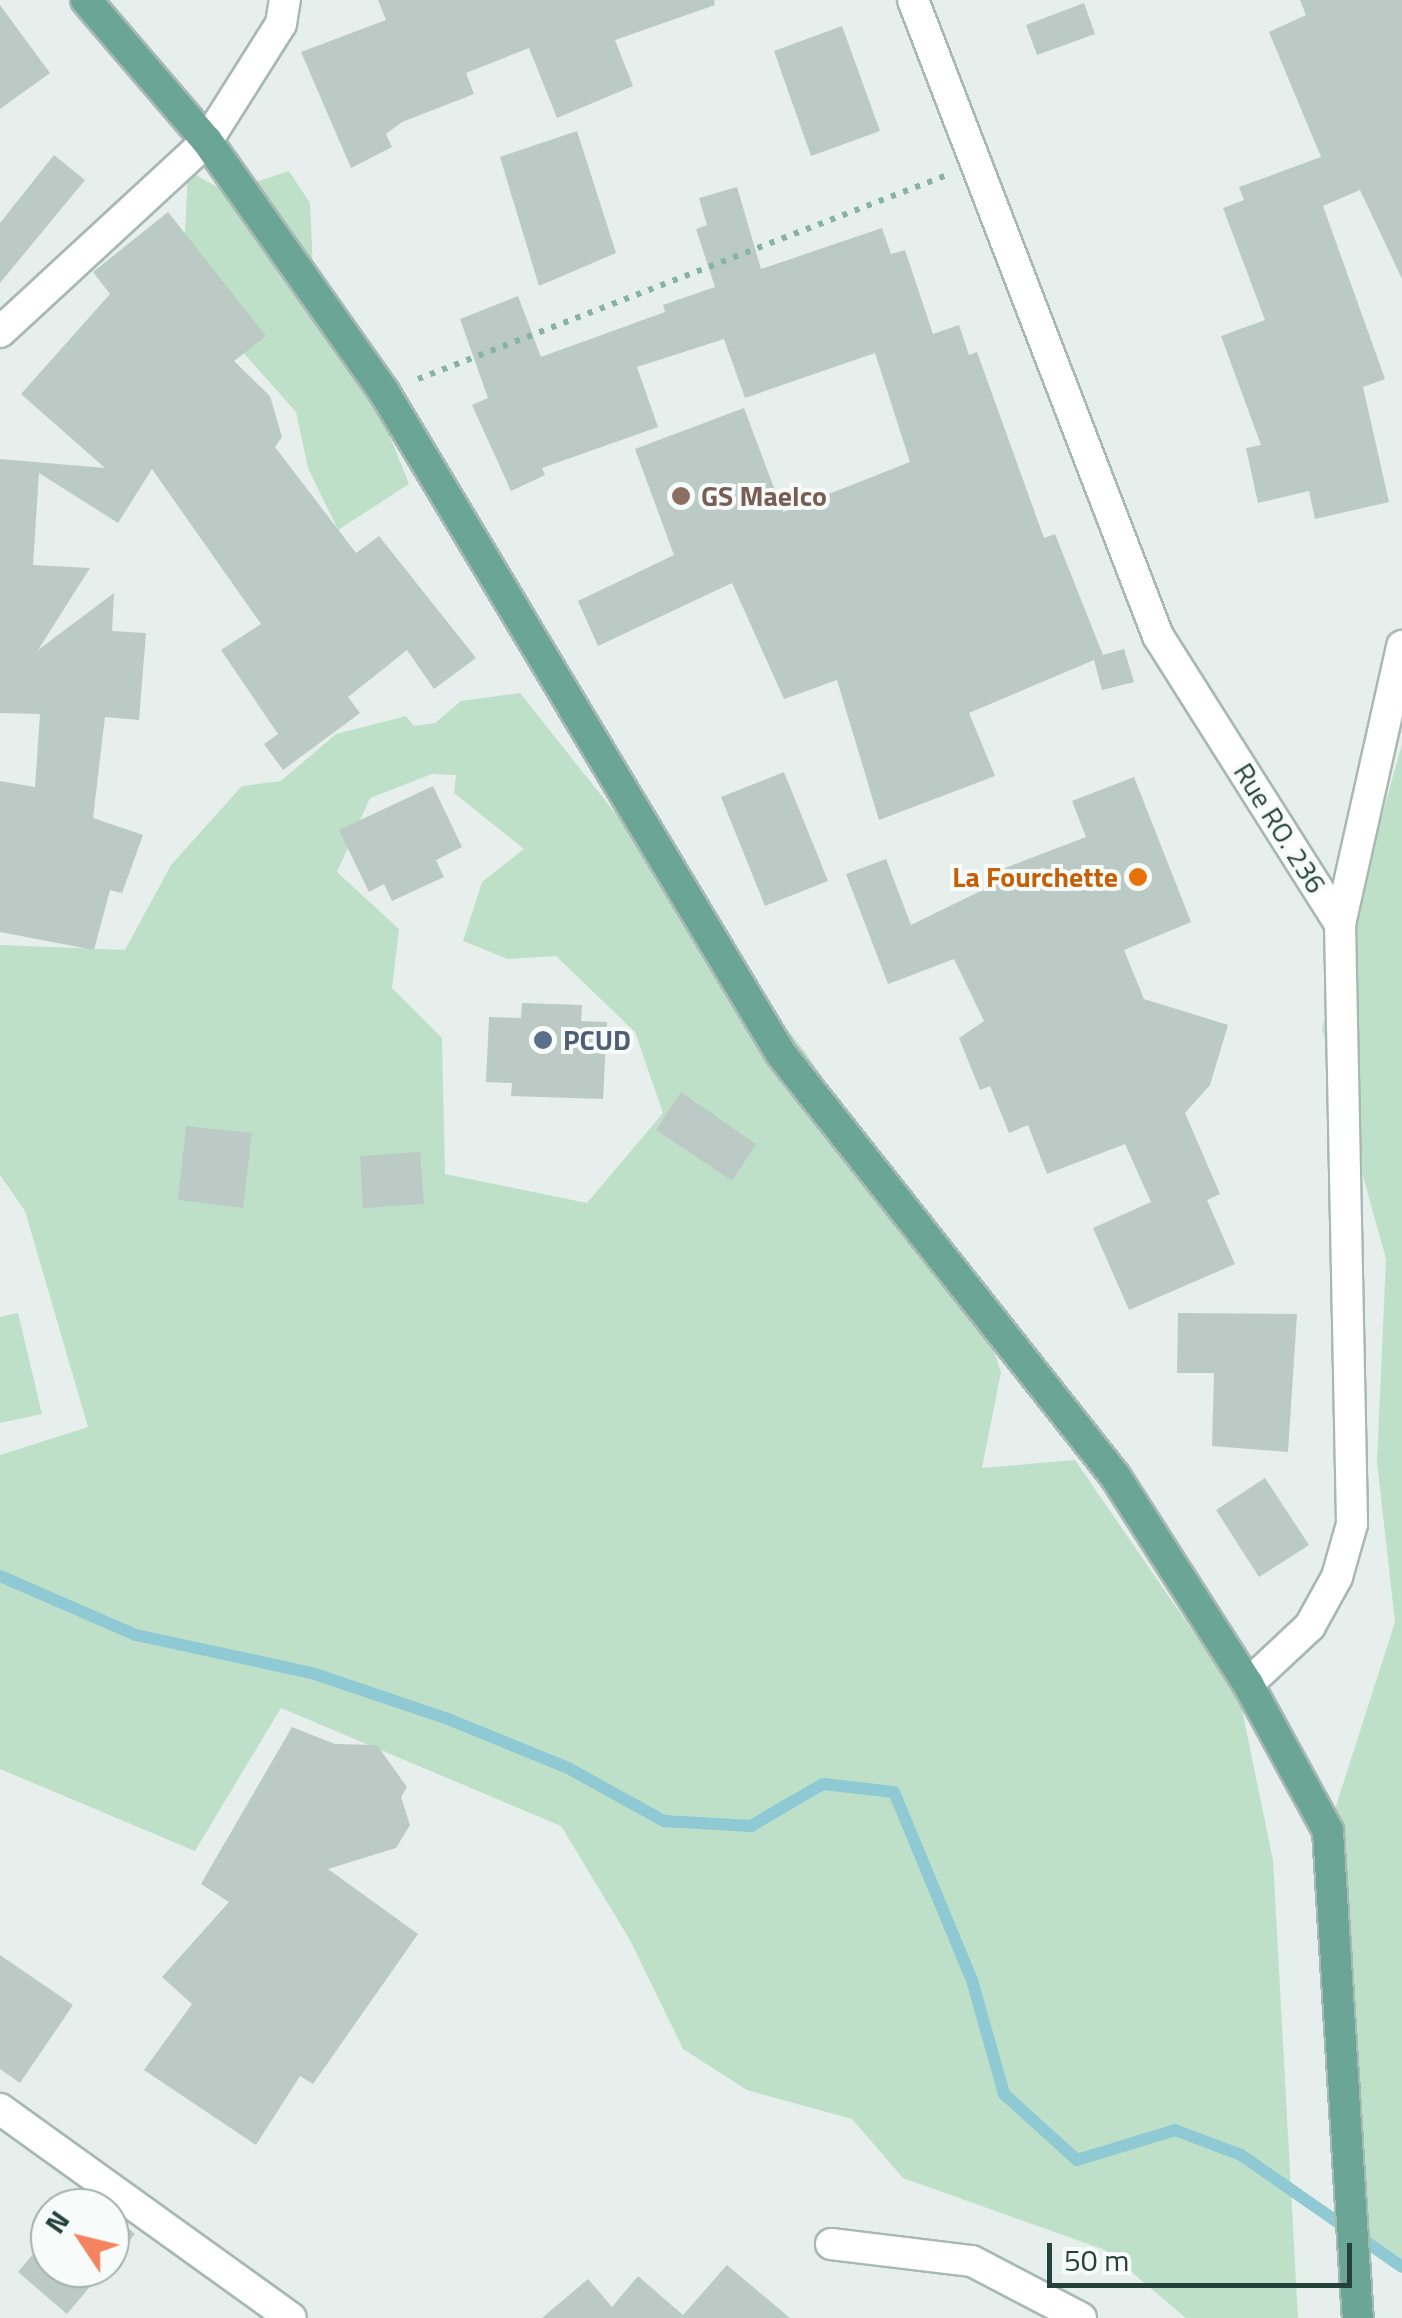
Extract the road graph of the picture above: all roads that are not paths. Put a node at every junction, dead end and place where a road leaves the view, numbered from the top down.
1 (86, 0) edge
2 (285, 0) edge
3 (914, 0) edge
4 (207, 141) junction
5 (0, 332) edge
6 (1402, 646) edge
7 (1340, 924) junction
8 (1248, 1684) junction
9 (0, 2109) edge
10 (831, 2244) dead end
11 (1359, 2307) edge
12 (290, 2318) edge
13 (1082, 2318) edge

1 - 4 main road
2 - 4 street
3 - 7 street, Rue RO. 236
4 - 5 street
4 - 8 main road
6 - 7 street
7 - 8 street, Rue RO. 236
8 - 11 main road
9 - 12 street
10 - 13 street

